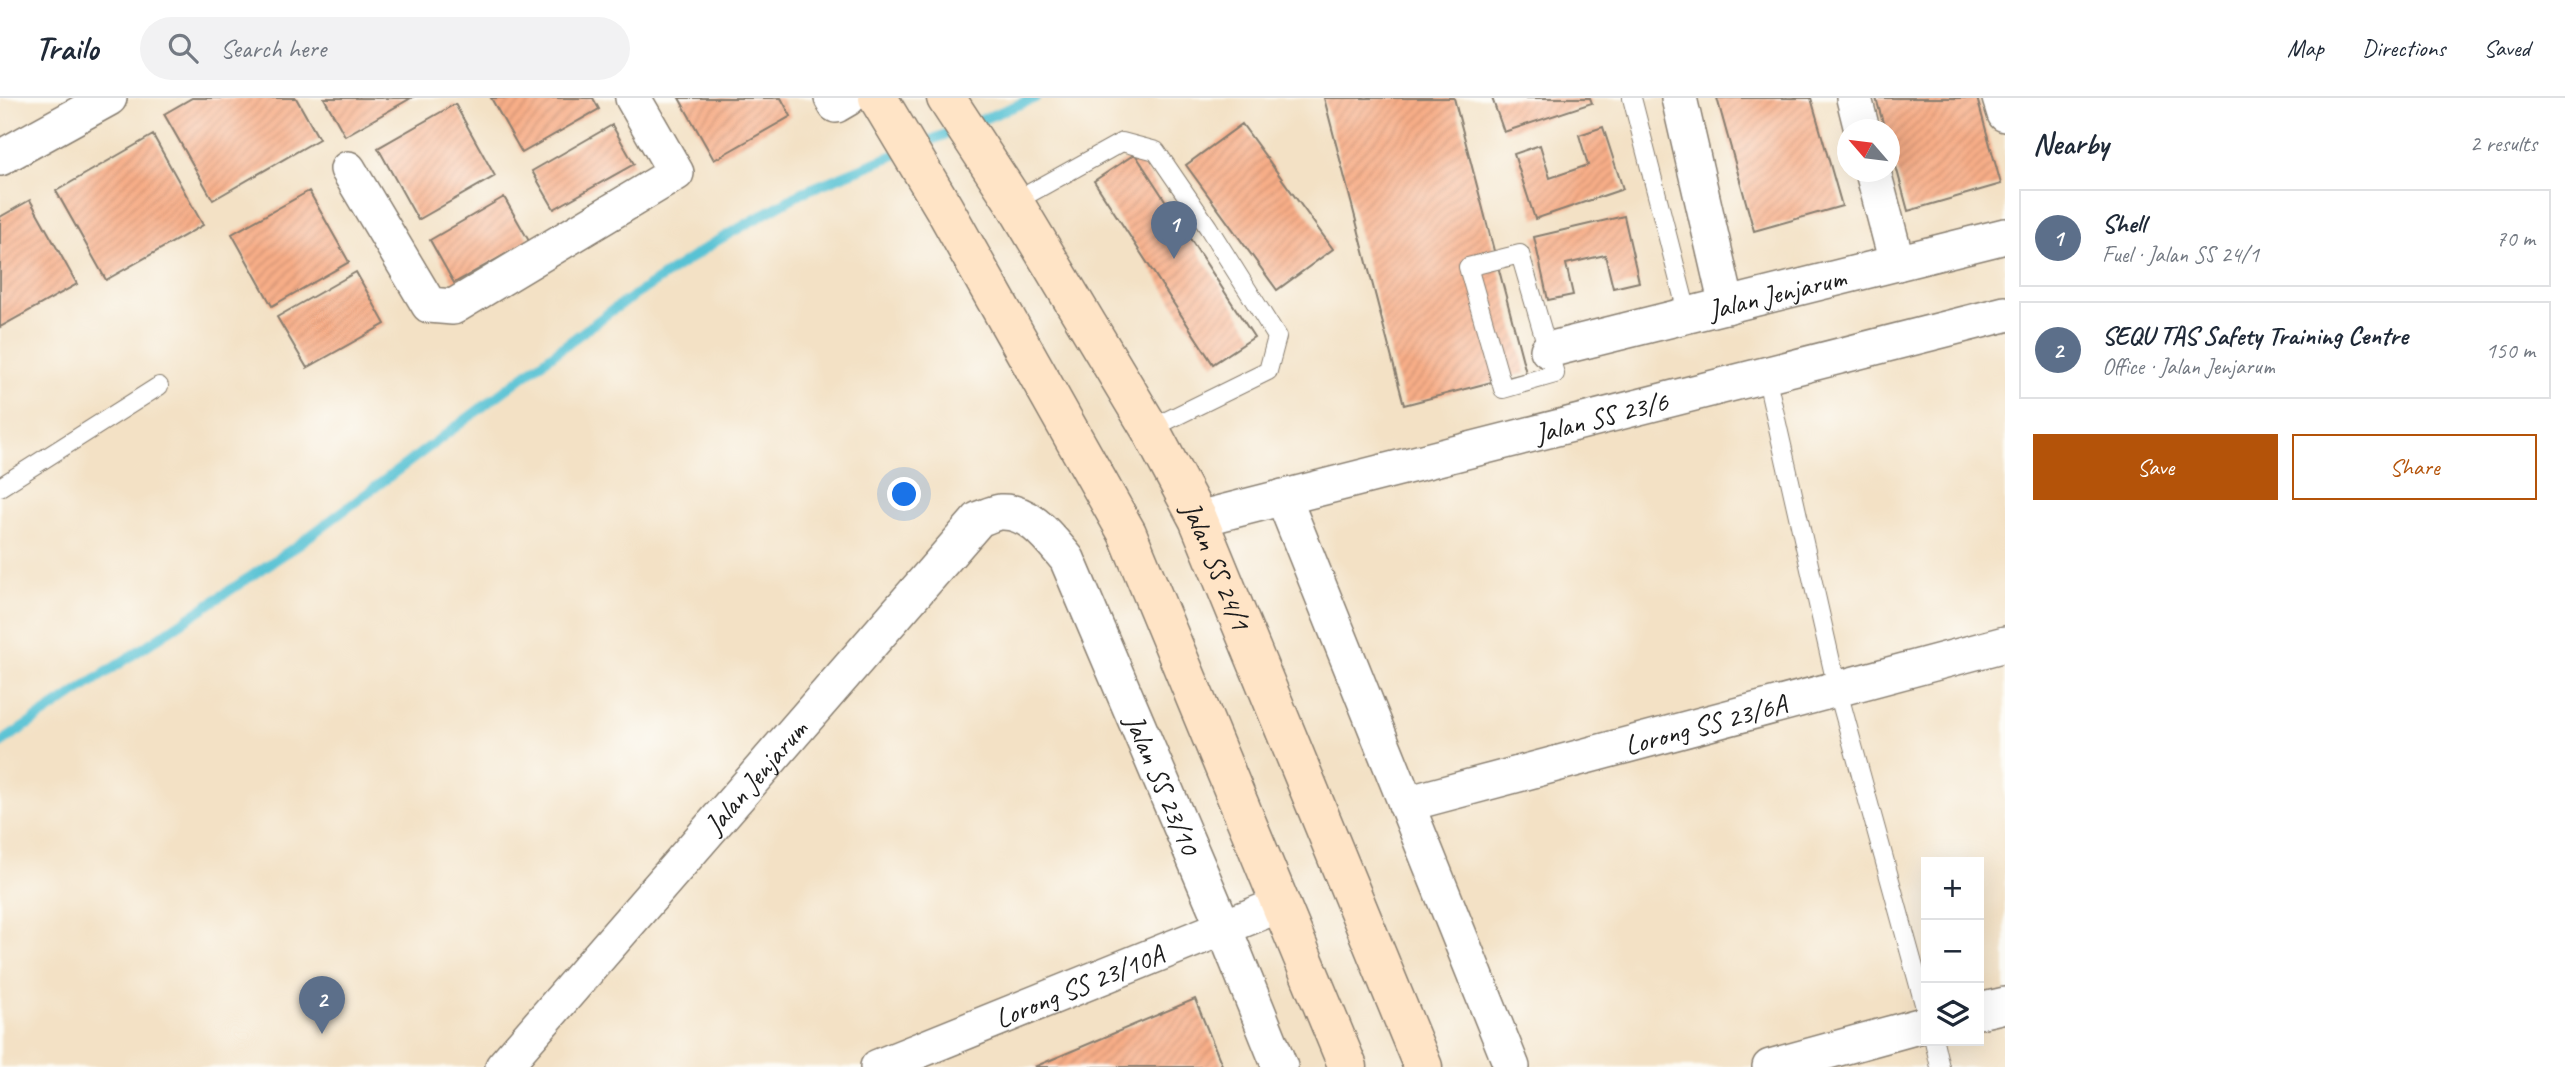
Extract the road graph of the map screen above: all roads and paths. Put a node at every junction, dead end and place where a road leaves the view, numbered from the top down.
1 (109, 98) edge
2 (633, 98) edge
3 (832, 98) edge
4 (848, 98) edge
5 (878, 98) edge
6 (946, 98) edge
7 (1632, 98) edge
8 (1679, 98) edge
9 (1854, 98) edge
10 (2000, 98) edge
11 (2005, 114) edge
12 (1859, 119) edge
13 (0, 158) edge
14 (348, 169) dead end
15 (1876, 182) edge
16 (1008, 193) junction
17 (2005, 236) edge
18 (1897, 263) junction
19 (1727, 306) junction
20 (2005, 314) edge
21 (1688, 316) junction
22 (1548, 350) junction
23 (1766, 375) junction
24 (159, 386) dead end
25 (1150, 429) junction
26 (0, 487) edge
27 (1283, 497) junction
28 (1022, 515) joint
29 (1198, 519) junction
30 (2005, 645) edge
31 (1837, 688) junction
32 (1406, 804) junction
33 (1279, 905) junction
34 (1224, 928) junction
35 (1921, 992) edge
36 (2005, 1005) edge
37 (1984, 1010) edge
38 (1921, 1025) edge
39 (1935, 1046) edge
40 (503, 1067) edge
41 (878, 1067) edge
42 (1280, 1067) edge
43 (1348, 1067) edge
44 (1423, 1067) edge
45 (1512, 1067) edge
46 (1770, 1067) edge
47 (1941, 1067) edge

1 - 13 street
2 - 14 street
3 - 4 street
5 - 33 main road
6 - 16 main road, Jalan SS 24/1
7 - 21 lane
8 - 19 street
9 - 12 street
10 - 11 street
15 - 18 street
16 - 25 main road, Jalan SS 24/1
16 - 25 lane
17 - 18 street, Jalan Jenjarum
18 - 19 street, Jalan Jenjarum
19 - 21 street, Jalan Jenjarum
20 - 23 street, Jalan SS 23/6
21 - 22 street, Jalan Jenjarum
22 - 22 lane
23 - 27 street, Jalan SS 23/6
23 - 31 lane
24 - 26 lane
25 - 29 main road, Jalan SS 24/1
27 - 29 street, Jalan SS 23/6
27 - 32 street
28 - 34 street, Jalan SS 23/10
28 - 40 street, Jalan Jenjarum
29 - 44 main road, Jalan SS 24/1
30 - 31 street, Lorong SS 23/6A
31 - 32 street, Lorong SS 23/6A
31 - 35 lane
32 - 45 street
33 - 34 street, Lorong SS 23/10A
33 - 43 main road
34 - 41 street, Lorong SS 23/10A
34 - 42 street, Jalan SS 23/10
36 - 37 street
38 - 46 street
39 - 47 lane

